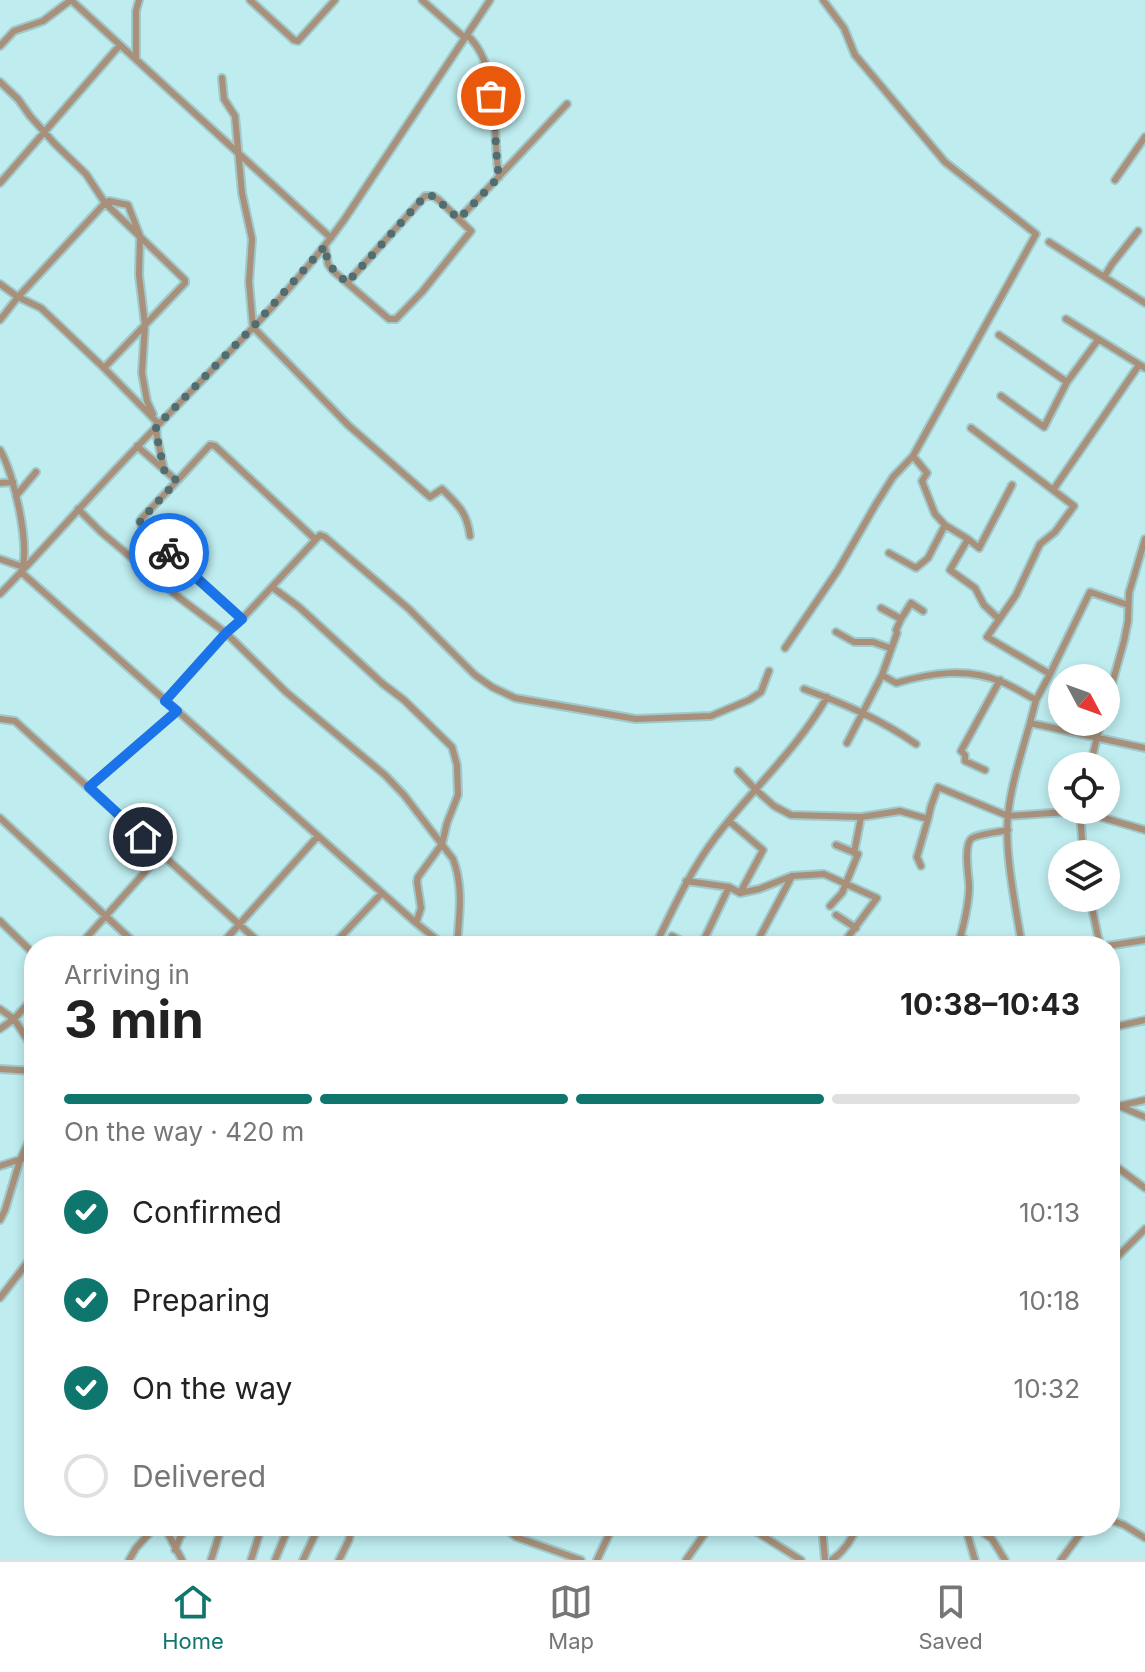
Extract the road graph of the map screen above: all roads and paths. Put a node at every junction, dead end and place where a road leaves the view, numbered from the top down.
1 (71, 0) edge
2 (139, 0) edge
3 (250, 0) edge
4 (335, 0) edge
5 (422, 0) edge
6 (490, 0) edge
7 (823, 0) edge
8 (466, 36) junction
9 (120, 45) junction
10 (0, 46) edge
11 (136, 59) junction
12 (222, 78) dead end
13 (0, 82) edge
14 (567, 104) dead end
15 (44, 132) junction
16 (1145, 137) edge
17 (239, 153) junction
18 (499, 177) junction
19 (1115, 180) dead end
20 (0, 183) edge
21 (107, 202) junction
22 (459, 219) junction
23 (1138, 231) dead end
24 (140, 236) junction
25 (331, 238) junction
26 (1049, 242) dead end
27 (325, 246) junction
28 (1104, 277) junction
29 (347, 283) junction
30 (0, 284) edge
31 (18, 297) junction
32 (1145, 303) edge
33 (1066, 319) dead end
34 (0, 320) edge
35 (145, 325) junction
36 (253, 327) junction
37 (999, 335) dead end
38 (1098, 340) junction
39 (1142, 367) edge
40 (104, 368) junction
41 (1067, 382) junction
42 (1001, 396) dead end
43 (157, 423) junction
44 (971, 428) dead end
45 (137, 446) junction
46 (0, 450) edge
47 (913, 456) junction
48 (164, 470) junction
49 (36, 472) dead end
50 (177, 481) junction
51 (13, 482) junction
52 (0, 483) edge
53 (1012, 485) dead end
54 (1053, 490) junction
55 (16, 496) junction
56 (78, 509) junction
57 (945, 525) junction
58 (470, 536) dead end
59 (315, 539) junction
60 (968, 539) junction
61 (1145, 540) edge
62 (889, 553) dead end
63 (0, 559) edge
64 (22, 570) junction
65 (272, 587) junction
66 (0, 594) edge
67 (1128, 605) junction
68 (881, 608) dead end
69 (923, 611) dead end
70 (242, 619) junction
71 (901, 619) junction
72 (999, 619) junction
73 (836, 632) dead end
74 (226, 633) junction
75 (785, 648) dead end
76 (890, 648) junction
77 (1055, 664) edge
78 (1118, 664) edge
79 (769, 671) dead end
80 (1048, 673) edge
81 (882, 675) junction
82 (1048, 678) edge
83 (1000, 680) junction
84 (804, 689) dead end
85 (827, 697) junction
86 (1036, 700) junction
87 (165, 701) junction
88 (177, 711) junction
89 (862, 712) junction
90 (0, 719) edge
91 (1030, 723) junction
92 (1097, 738) junction
93 (847, 743) dead end
94 (916, 744) dead end
95 (1145, 748) edge
96 (1094, 752) edge
97 (985, 770) dead end
98 (738, 771) dead end
99 (89, 787) junction
100 (756, 790) junction
101 (1048, 813) edge
102 (1008, 816) junction
103 (861, 817) junction
104 (0, 818) edge
105 (928, 819) junction
106 (729, 821) junction
107 (1120, 822) edge
108 (1008, 830) junction
109 (1145, 830) edge
110 (318, 836) junction
111 (442, 844) junction
112 (836, 845) dead end
113 (854, 853) junction
114 (161, 854) junction
115 (921, 866) dead end
116 (792, 876) junction
117 (686, 881) junction
118 (846, 884) junction
119 (729, 887) junction
120 (382, 893) junction
121 (740, 893) junction
122 (830, 906) dead end
123 (1093, 912) edge
124 (836, 915) dead end
125 (106, 916) junction
126 (0, 921) edge
127 (416, 923) junction
128 (239, 924) junction
129 (856, 928) junction
130 (88, 936) edge
131 (127, 936) edge
132 (229, 936) edge
133 (252, 936) edge
134 (341, 936) edge
135 (432, 936) edge
136 (458, 936) edge
137 (660, 936) edge
138 (706, 936) edge
139 (760, 936) edge
140 (851, 936) edge
141 (961, 936) edge
142 (1021, 936) edge
143 (1098, 936) edge
144 (1145, 940) edge
145 (24, 944) edge
146 (1120, 944) edge
147 (24, 1008) edge
148 (0, 1009) edge
149 (14, 1019) junction
150 (1145, 1020) edge
151 (1120, 1026) edge
152 (0, 1029) edge
153 (24, 1034) edge
154 (0, 1069) edge
155 (24, 1070) edge
156 (1145, 1100) edge
157 (1120, 1106) edge
158 (1120, 1106) edge
159 (1145, 1117) edge
160 (24, 1151) edge
161 (24, 1159) edge
162 (20, 1160) junction
163 (0, 1166) edge
164 (1120, 1169) edge
165 (1145, 1188) edge
166 (0, 1220) edge
167 (1145, 1229) edge
168 (1120, 1254) edge
169 (24, 1267) edge
170 (0, 1298) edge
171 (1120, 1524) edge
172 (147, 1536) edge
173 (169, 1536) edge
174 (181, 1536) edge
175 (219, 1536) edge
176 (259, 1536) edge
177 (285, 1536) edge
178 (314, 1536) edge
179 (350, 1536) edge
180 (515, 1536) edge
181 (608, 1536) edge
182 (703, 1536) edge
183 (763, 1536) edge
184 (823, 1536) edge
185 (851, 1536) edge
186 (968, 1536) edge
187 (988, 1536) edge
188 (1079, 1536) edge
189 (1145, 1538) edge
190 (175, 1550) junction
191 (129, 1560) edge
192 (182, 1560) edge
193 (211, 1560) edge
194 (251, 1560) edge
195 (275, 1560) edge
196 (303, 1560) edge
197 (339, 1560) edge
198 (581, 1560) edge
199 (597, 1560) edge
200 (686, 1560) edge
201 (801, 1560) edge
202 (825, 1560) edge
203 (832, 1560) edge
204 (975, 1560) edge
205 (1005, 1560) edge
206 (1061, 1560) edge

1 - 9 street
1 - 10 street
2 - 11 street
3 - 4 street
5 - 8 street
6 - 8 street
7 - 47 street
8 - 18 street
8 - 25 street
9 - 11 street
9 - 15 street
11 - 17 street
12 - 17 street
13 - 15 street
14 - 18 street
15 - 20 street
15 - 21 street
16 - 19 street
17 - 25 street
17 - 36 street
18 - 22 street
21 - 24 street
21 - 24 street
21 - 31 street
22 - 29 street
22 - 29 street
23 - 28 street
24 - 35 street
24 - 35 street
25 - 27 street
26 - 28 street
27 - 29 street
27 - 36 street
28 - 32 street
30 - 31 street
31 - 34 street
31 - 40 street
33 - 38 street
35 - 40 street
35 - 43 street
36 - 43 street
36 - 58 street
37 - 41 street
38 - 39 street
38 - 41 street
39 - 54 street
40 - 43 street
41 - 42 street
43 - 45 street
43 - 48 street
44 - 54 street
45 - 48 street
45 - 56 street
46 - 51 street
47 - 57 street
47 - 75 street
48 - 50 street
49 - 55 street
50 - 59 street
50 - 70 street
51 - 52 street
51 - 55 street
53 - 60 street
54 - 72 street
55 - 64 street
56 - 64 street
56 - 74 street
57 - 60 street
57 - 62 street
59 - 65 street
59 - 79 street
60 - 72 street
61 - 67 street
63 - 64 street
64 - 66 street
64 - 87 street
65 - 70 street
65 - 111 street
67 - 77 street
67 - 78 street
68 - 71 street
69 - 71 street
70 - 74 street
71 - 76 street
72 - 80 street
73 - 76 street
74 - 87 street
74 - 111 street
76 - 81 street
81 - 83 street
81 - 89 street
82 - 86 street
83 - 86 street
83 - 97 street
84 - 85 street
85 - 89 street
85 - 100 street
86 - 91 street
87 - 88 street
88 - 99 street
88 - 110 street
89 - 93 street
89 - 94 street
90 - 99 street
91 - 92 street
91 - 102 street
92 - 95 street
92 - 96 street
98 - 100 street
99 - 114 street
100 - 103 street
100 - 106 street
101 - 102 street
102 - 105 street
102 - 108 street
103 - 105 street
103 - 113 street
104 - 125 street
105 - 115 street
106 - 117 street
106 - 121 street
107 - 109 street
108 - 141 street
108 - 142 street
110 - 120 street
110 - 128 street
111 - 127 street
111 - 136 street
112 - 113 street
113 - 118 street
114 - 125 street
114 - 128 street
116 - 118 street
116 - 121 street
116 - 139 street
117 - 119 street
117 - 137 street
118 - 122 street
118 - 129 street
119 - 121 street
119 - 138 street
120 - 127 street
120 - 134 street
123 - 143 street
124 - 129 street
125 - 130 street
125 - 131 street
126 - 145 street
127 - 135 street
128 - 132 street
128 - 133 street
129 - 140 street
144 - 146 street
147 - 149 street
148 - 149 street
149 - 152 street
149 - 153 street
150 - 151 street
154 - 155 street
156 - 157 street
158 - 159 street
160 - 162 street
161 - 162 street
162 - 163 street
162 - 166 street
164 - 165 street
167 - 168 street
169 - 170 street
171 - 189 street
172 - 191 street
173 - 190 street
174 - 190 street
175 - 193 street
176 - 194 street
177 - 195 street
178 - 196 street
179 - 197 street
180 - 198 street
181 - 199 street
182 - 200 street
183 - 201 street
184 - 202 street
185 - 203 street
186 - 204 street
187 - 205 street
188 - 206 street
190 - 192 street

